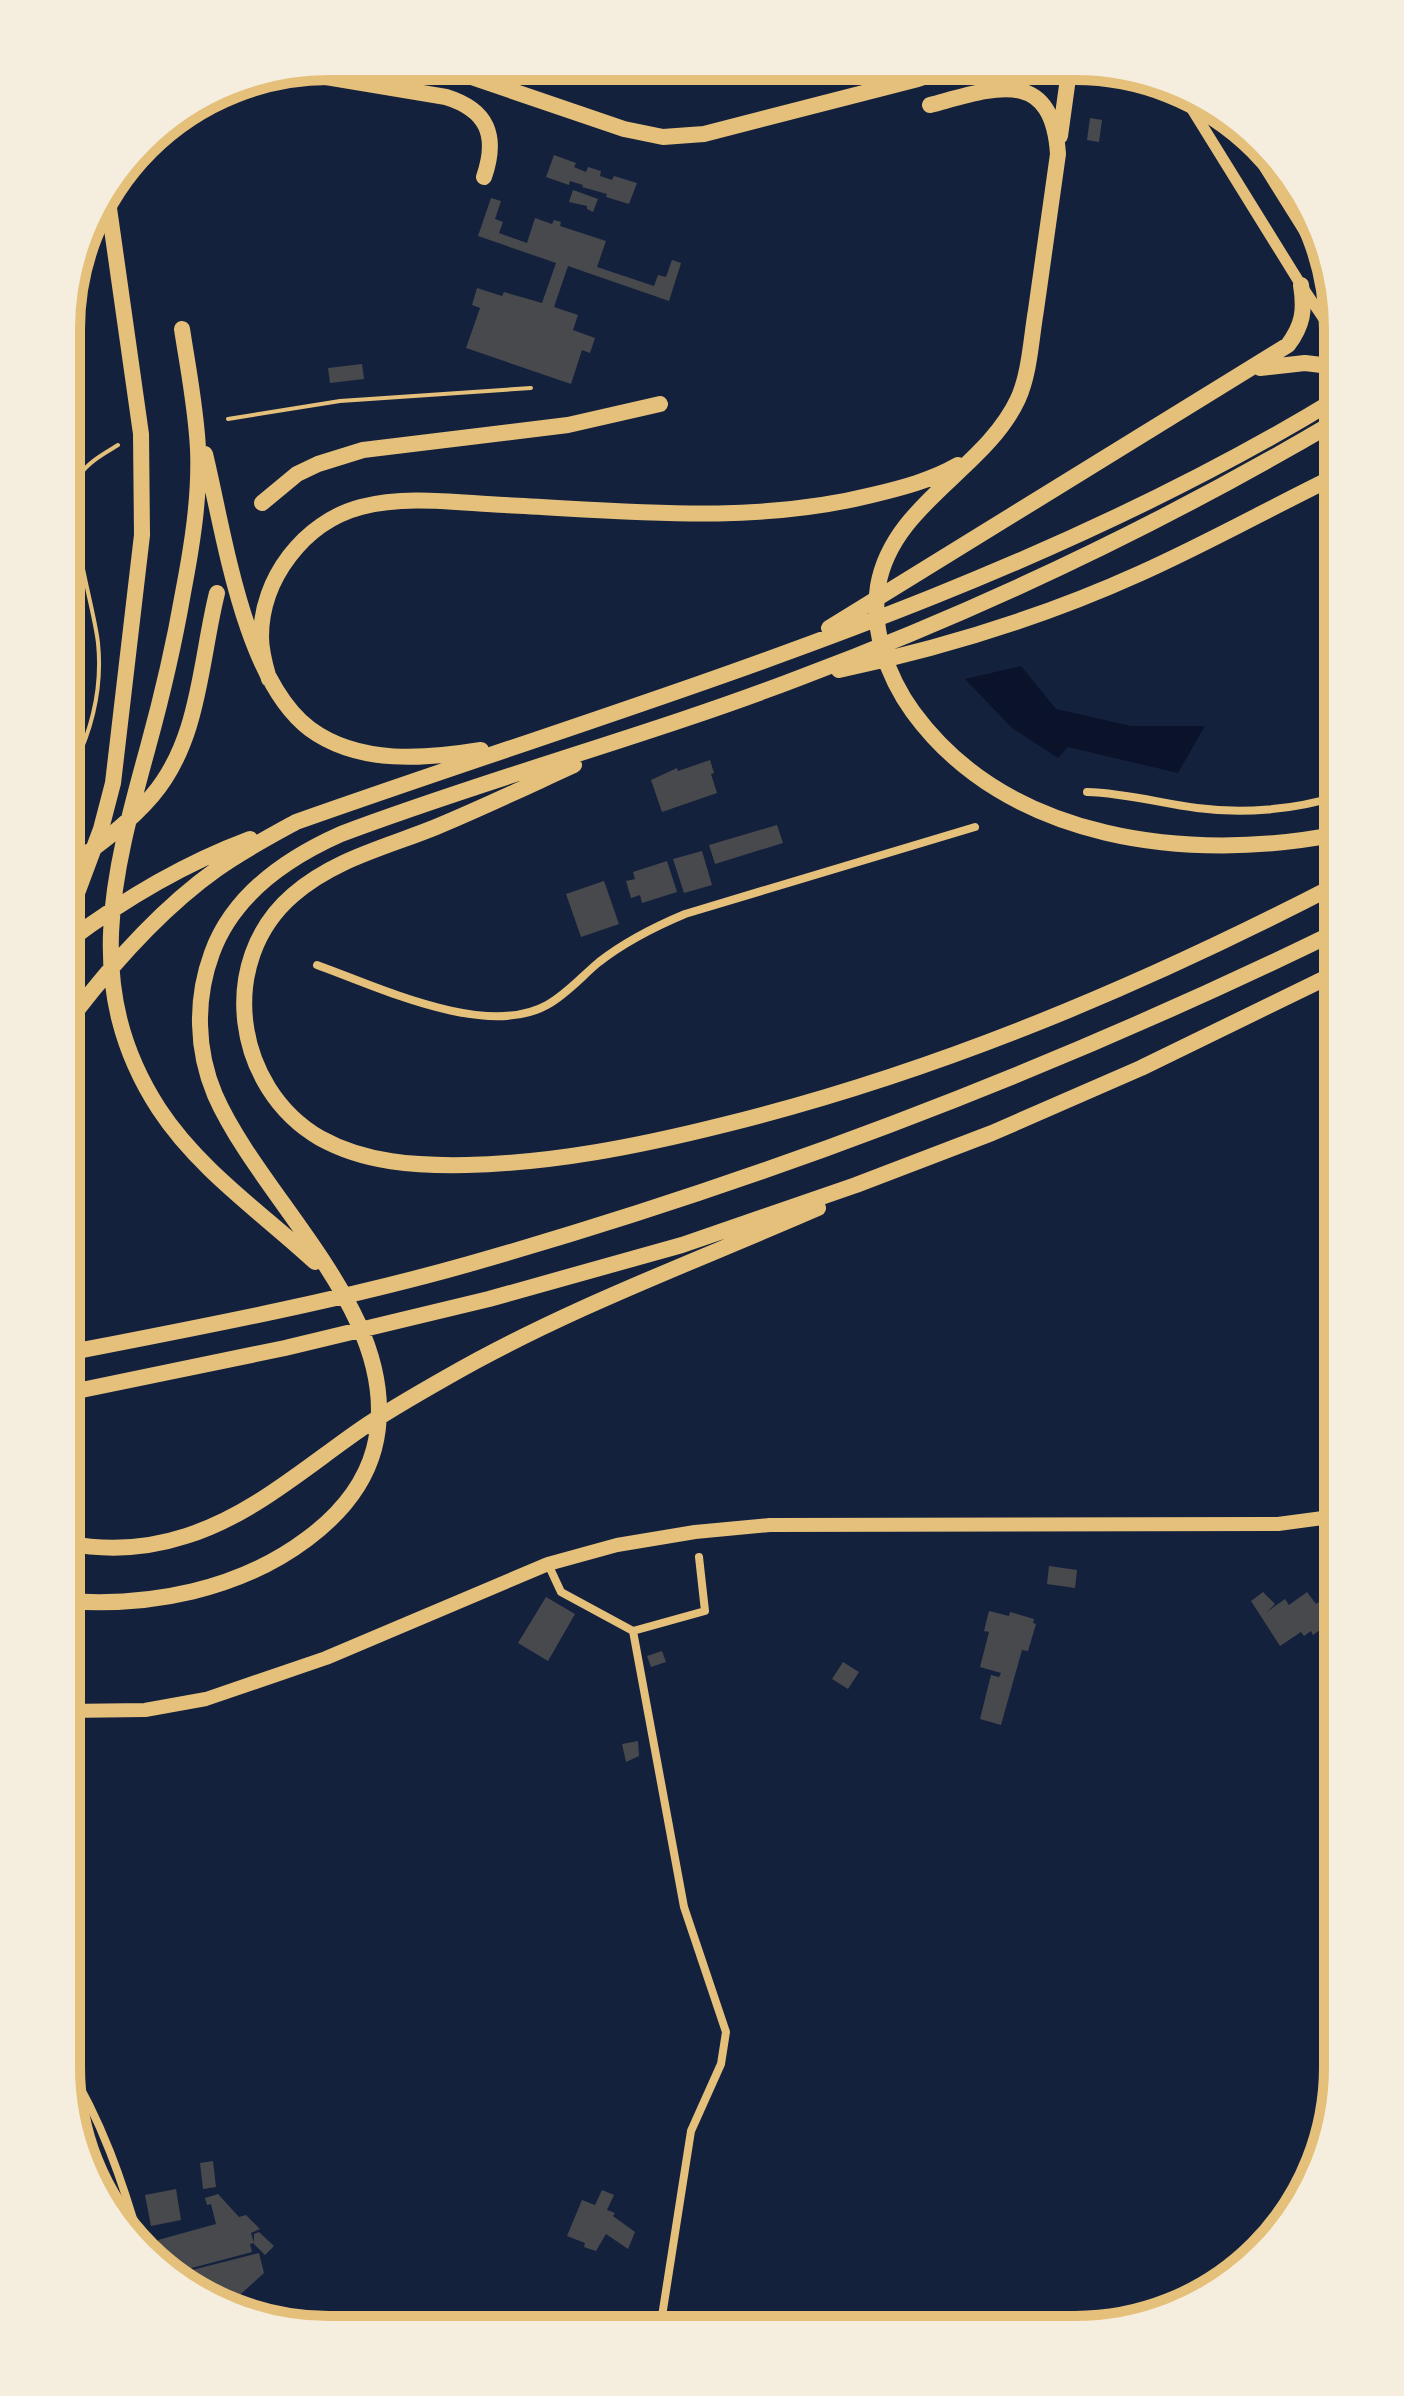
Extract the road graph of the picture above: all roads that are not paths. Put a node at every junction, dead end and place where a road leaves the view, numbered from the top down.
1 (913, 80) edge
2 (1021, 80) edge
3 (1068, 80) edge
4 (347, 81) edge
5 (482, 81) edge
6 (988, 90) junction
7 (930, 105) dead end
8 (1193, 111) edge
9 (1058, 154) junction
10 (1265, 169) edge
11 (484, 177) dead end
12 (110, 210) edge
13 (1301, 226) edge
14 (1301, 285) junction
15 (1323, 318) edge
16 (182, 329) dead end
17 (1324, 365) edge
18 (1250, 370) junction
19 (531, 388) dead end
20 (660, 404) dead end
21 (1324, 406) edge
22 (196, 416) junction
23 (228, 419) dead end
24 (1324, 428) edge
25 (118, 445) dead end
26 (976, 454) junction
27 (80, 475) edge
28 (1324, 482) edge
29 (262, 503) dead end
30 (80, 550) edge
31 (217, 593) dead end
32 (790, 651) junction
33 (799, 678) junction
34 (269, 679) junction
35 (652, 730) junction
36 (538, 741) junction
37 (80, 754) edge
38 (1087, 792) dead end
39 (1324, 801) edge
40 (296, 822) junction
41 (975, 827) dead end
42 (1324, 836) edge
43 (80, 858) edge
44 (80, 885) edge
45 (1324, 891) edge
46 (80, 932) edge
47 (1324, 938) edge
48 (317, 965) dead end
49 (1324, 979) edge
50 (80, 1007) edge
51 (992, 1133) junction
52 (331, 1276) junction
53 (80, 1350) edge
54 (80, 1390) edge
55 (1323, 1518) edge
56 (80, 1545) edge
57 (699, 1557) dead end
58 (548, 1564) junction
59 (80, 1601) edge
60 (633, 1631) junction
61 (80, 1711) edge
62 (82, 2093) edge
63 (133, 2220) edge
64 (662, 2316) edge

1 - 5 highway
2 - 6 highway
3 - 9 highway
4 - 11 highway
6 - 7 highway
6 - 9 highway
8 - 14 street
9 - 26 highway
10 - 13 street
12 - 44 highway
14 - 15 street
14 - 18 highway
16 - 22 highway
17 - 18 highway
18 - 32 highway
19 - 23 lane
20 - 29 highway
21 - 32 highway
22 - 34 highway
22 - 52 highway
24 - 33 highway
25 - 27 lane
26 - 34 highway
26 - 42 highway
28 - 33 highway
30 - 37 lane
31 - 43 highway
32 - 36 highway
33 - 35 highway
34 - 36 highway
35 - 45 highway
35 - 52 highway
36 - 40 highway
38 - 39 street
40 - 46 highway
40 - 50 highway
41 - 48 street
47 - 53 highway
49 - 51 highway
51 - 54 highway
51 - 56 highway
52 - 59 highway
55 - 58 highway
57 - 60 street
58 - 60 street
58 - 61 highway
60 - 64 street
62 - 63 street

